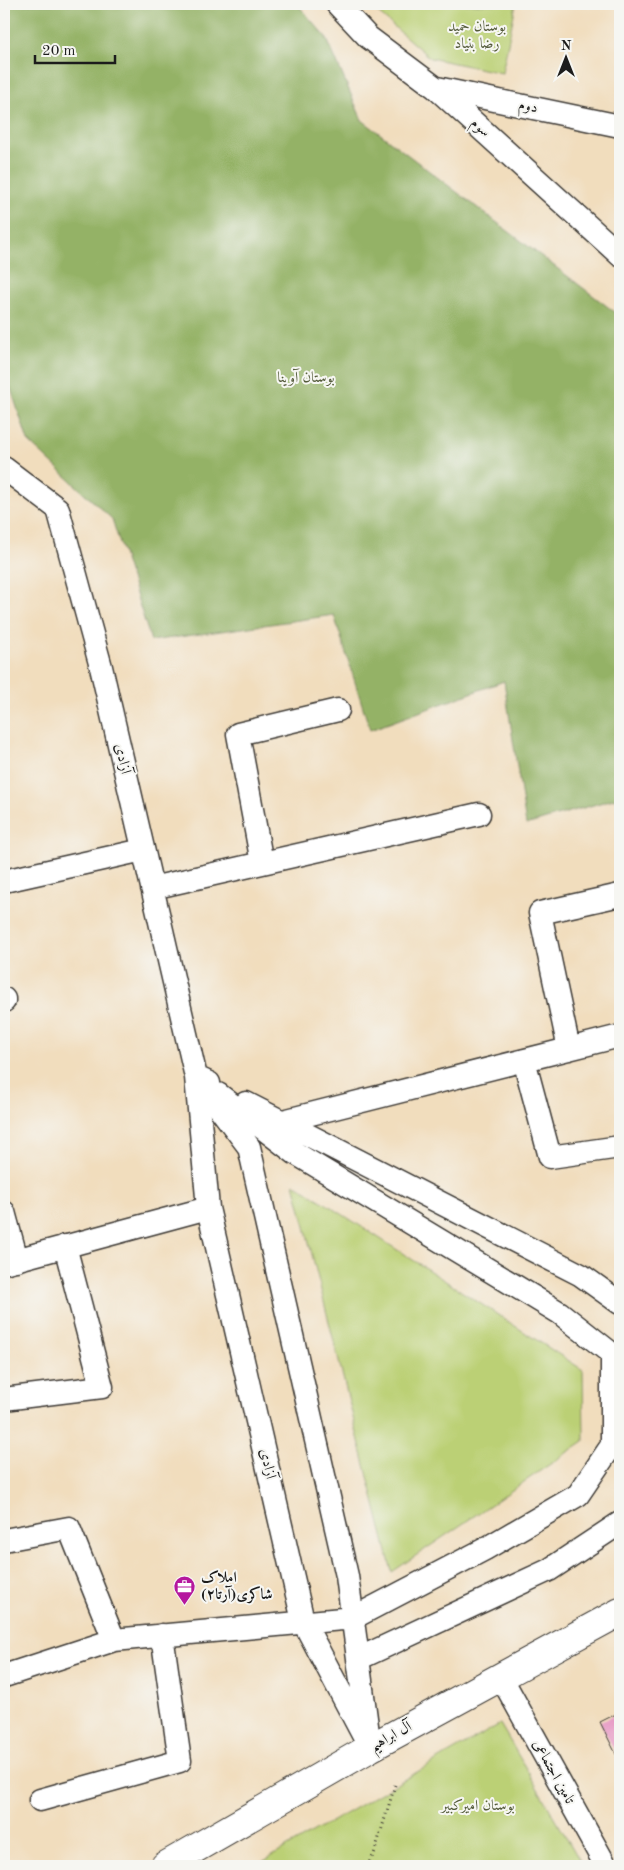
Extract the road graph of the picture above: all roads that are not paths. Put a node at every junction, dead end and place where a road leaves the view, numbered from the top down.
1 (337, 4) edge
2 (436, 88) junction
3 (620, 126) edge
4 (620, 255) edge
5 (4, 468) edge
6 (338, 710) dead end
7 (479, 814) dead end
8 (144, 850) junction
9 (262, 863) junction
10 (4, 881) edge
11 (152, 888) junction
12 (620, 895) edge
13 (620, 1036) edge
14 (569, 1049) junction
15 (524, 1060) junction
16 (196, 1077) junction
17 (283, 1121) junction
18 (620, 1148) edge
19 (208, 1208) junction
20 (4, 1212) edge
21 (65, 1246) junction
22 (10, 1262) edge
23 (620, 1303) edge
24 (4, 1399) edge
25 (620, 1523) edge
26 (4, 1540) edge
27 (620, 1612) edge
28 (353, 1618) junction
29 (303, 1621) junction
30 (162, 1635) junction
31 (114, 1640) junction
32 (358, 1659) junction
33 (4, 1676) edge
34 (500, 1677) junction
35 (370, 1748) junction
36 (40, 1800) dead end
37 (165, 1866) edge
38 (606, 1866) edge

1 - 2 street, سوم
2 - 3 street, دوم
2 - 4 street, سوم
5 - 8 street, آزادی
6 - 9 street
7 - 9 street
8 - 10 street
8 - 11 street, آزادی
9 - 11 street
11 - 16 street, آزادی
12 - 14 street
13 - 14 street
14 - 15 street
15 - 17 street
15 - 18 street
16 - 17 street
16 - 19 street, آزادی
16 - 28 street, آزادی
16 - 28 street
17 - 23 street
19 - 21 street
19 - 29 street, آزادی
20 - 22 street
21 - 22 street
21 - 24 street
25 - 32 street
26 - 31 street
27 - 34 main road, آل ابراهیم
28 - 29 street
28 - 32 street, آزادی
29 - 30 street
29 - 35 street, آزادی
30 - 31 street
30 - 36 street
31 - 33 street
32 - 35 street, آزادی
34 - 35 main road, آل ابراهیم
34 - 38 street, تامین اجتماعی
35 - 37 main road, آل ابراهیم

